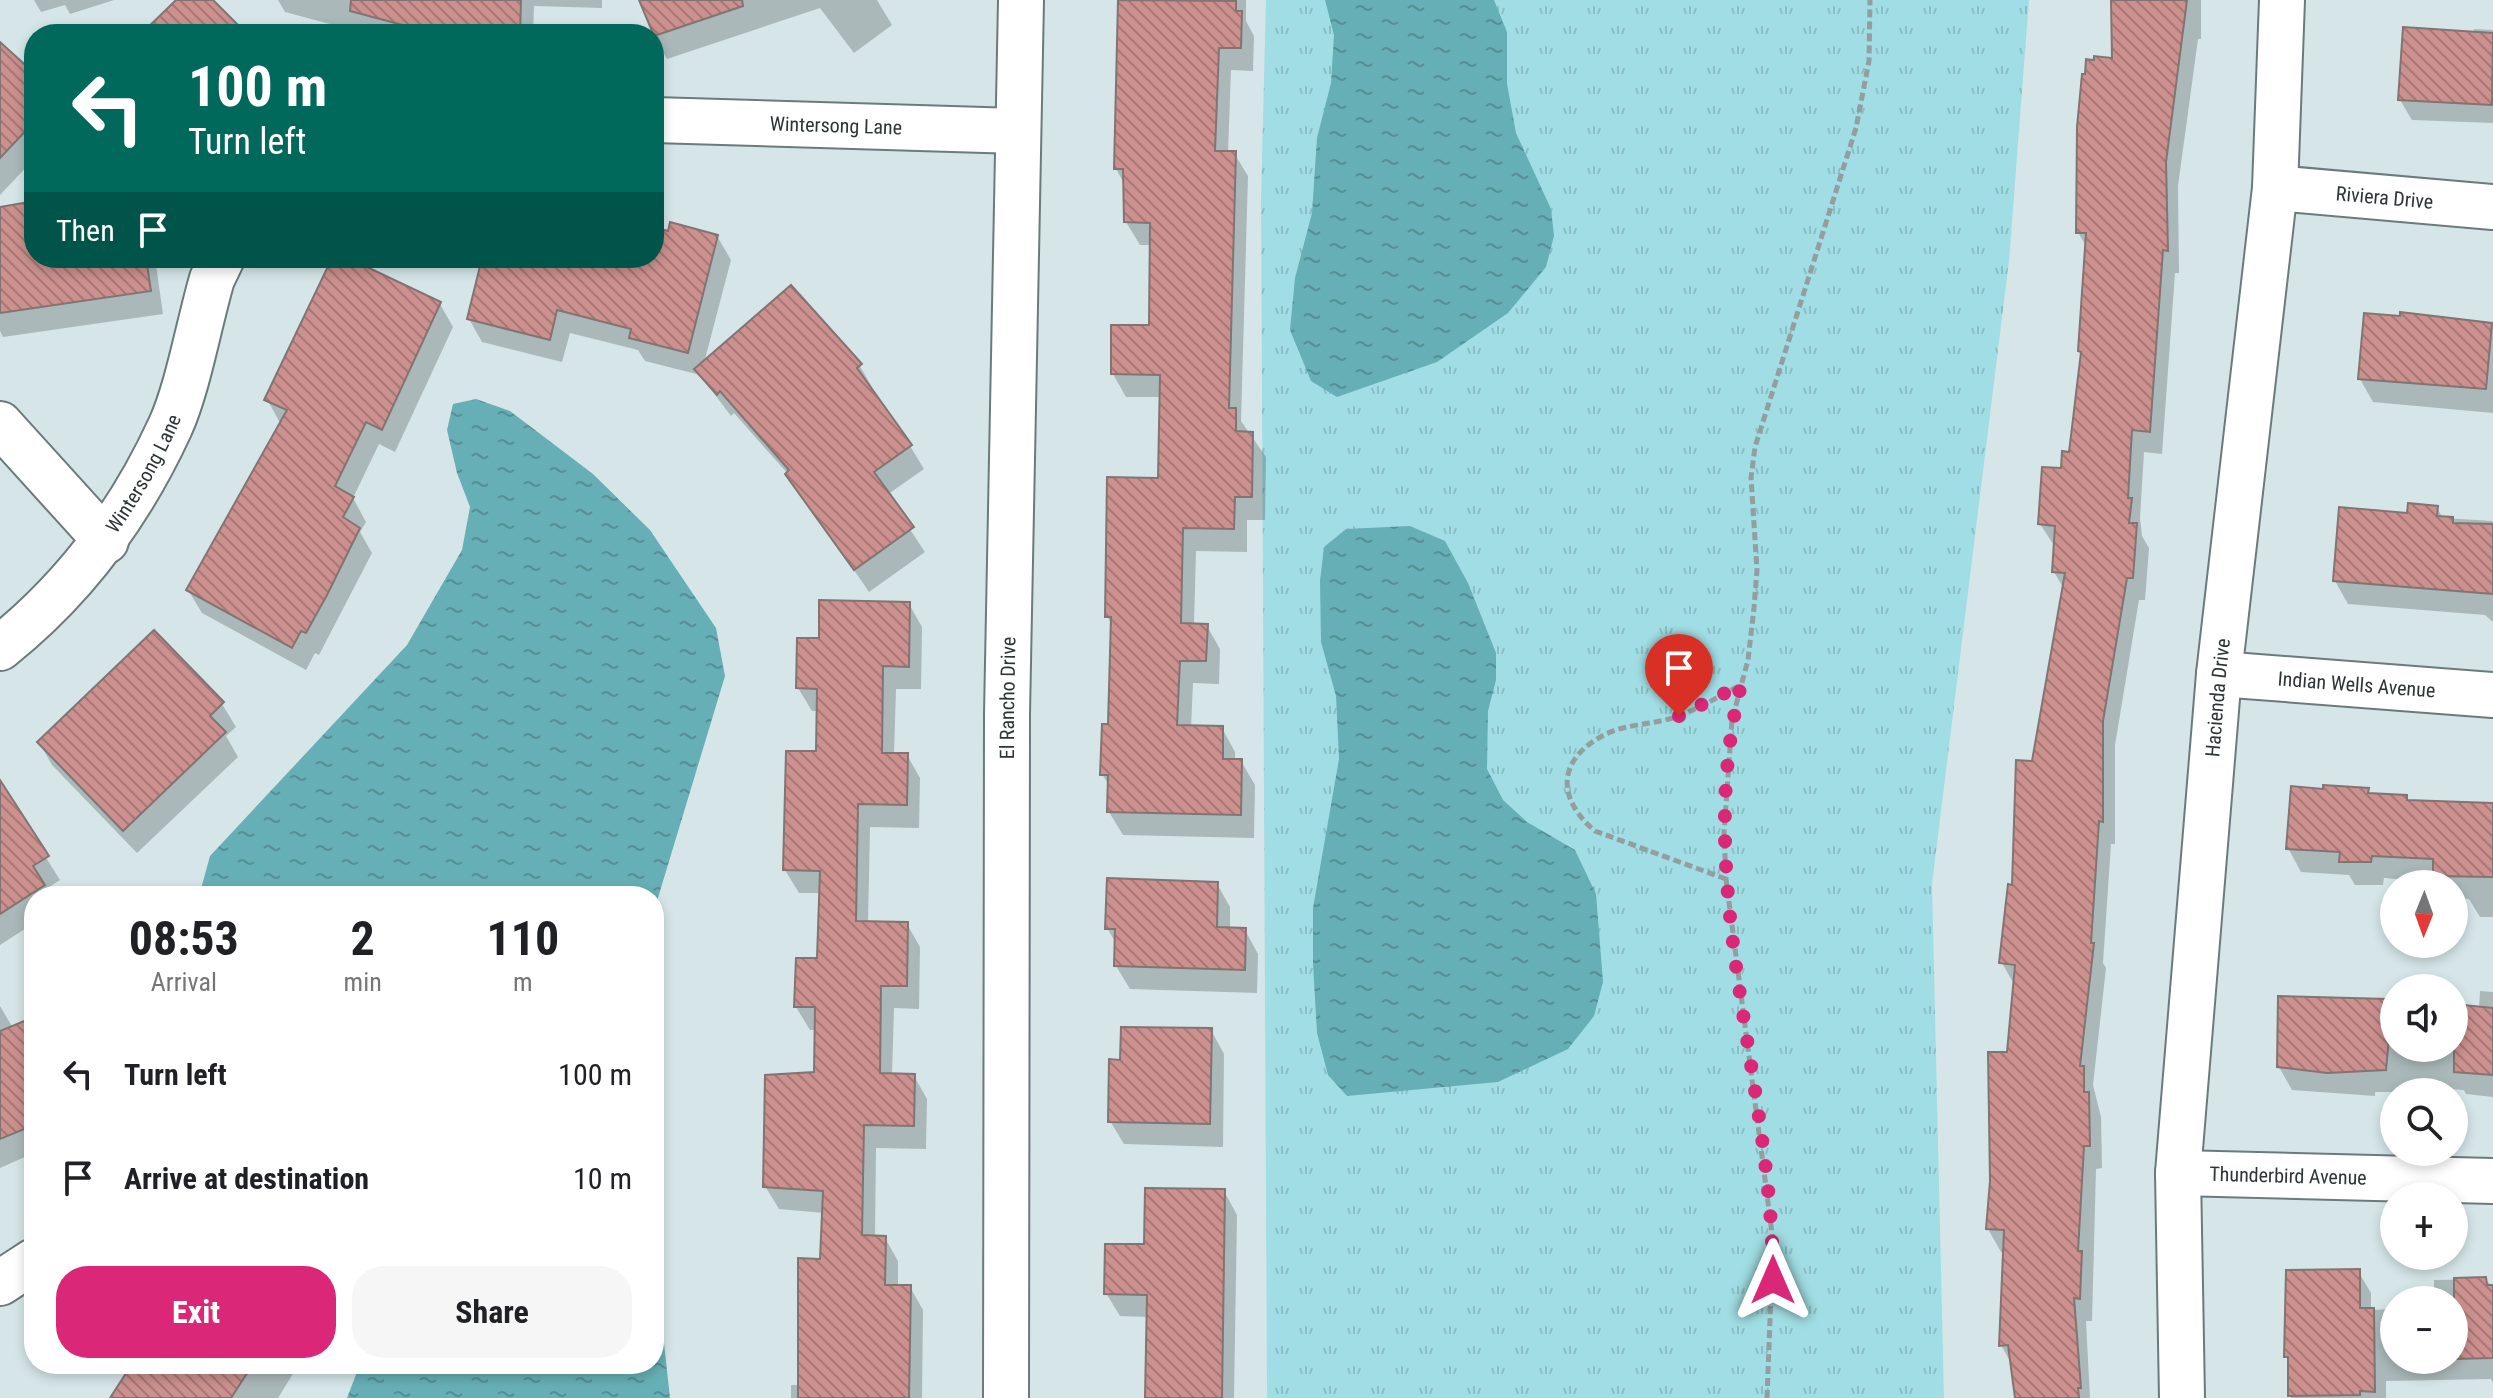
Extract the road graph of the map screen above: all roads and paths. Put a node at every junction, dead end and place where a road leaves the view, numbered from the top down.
1 (1021, 0) edge
2 (1870, 0) edge
3 (2282, 0) edge
4 (664, 120) edge
5 (1018, 131) junction
6 (2275, 188) junction
7 (2493, 207) edge
8 (217, 268) edge
9 (0, 424) edge
10 (106, 541) junction
11 (0, 648) edge
12 (2219, 674) junction
13 (1741, 685) junction
14 (2493, 695) edge
15 (1726, 879) junction
16 (2178, 1173) junction
17 (2493, 1181) edge
18 (24, 1267) edge
19 (0, 1283) edge
20 (1006, 1398) edge
21 (1767, 1398) edge
22 (2182, 1398) edge

1 - 5 street, El Rancho Drive
2 - 13 path
3 - 6 street, Hacienda Drive
4 - 5 street, Wintersong Lane
5 - 20 street, El Rancho Drive
6 - 7 street, Riviera Drive
6 - 12 street, Hacienda Drive
8 - 10 street, Wintersong Lane
9 - 10 street
10 - 11 street, Wintersong Lane
12 - 14 street, Indian Wells Avenue
12 - 16 street, Hacienda Drive
13 - 15 path
13 - 15 path
15 - 21 path
16 - 17 street, Thunderbird Avenue
16 - 22 street, Hacienda Drive
18 - 19 street

